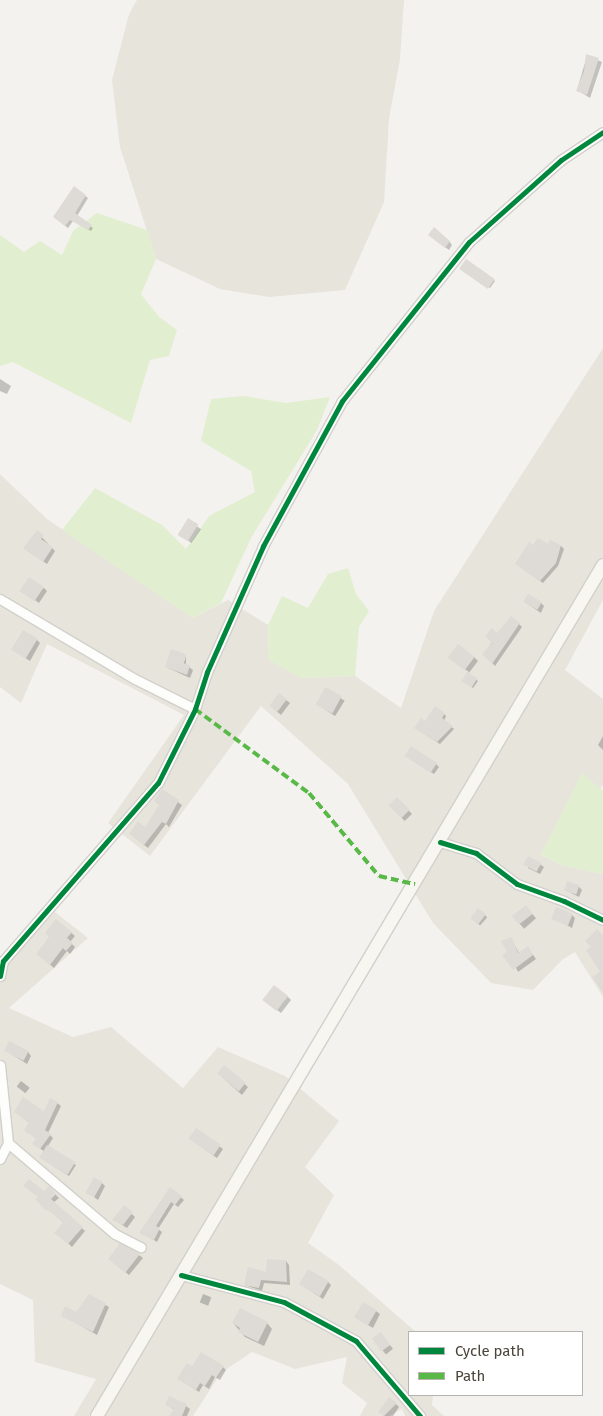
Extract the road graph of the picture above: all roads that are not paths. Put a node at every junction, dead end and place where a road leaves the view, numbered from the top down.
1 (603, 132) edge
2 (603, 565) edge
3 (0, 599) edge
4 (195, 709) junction
5 (440, 842) junction
6 (603, 920) edge
7 (0, 976) edge
8 (0, 1065) edge
9 (8, 1143) junction
10 (0, 1159) edge
11 (141, 1247) dead end
12 (181, 1275) junction
13 (97, 1416) edge
14 (420, 1416) edge

1 - 4 street
2 - 5 main road
3 - 4 street
4 - 7 street
5 - 6 street
5 - 12 main road
8 - 9 street
9 - 10 street
9 - 11 street
12 - 13 main road
12 - 14 street

